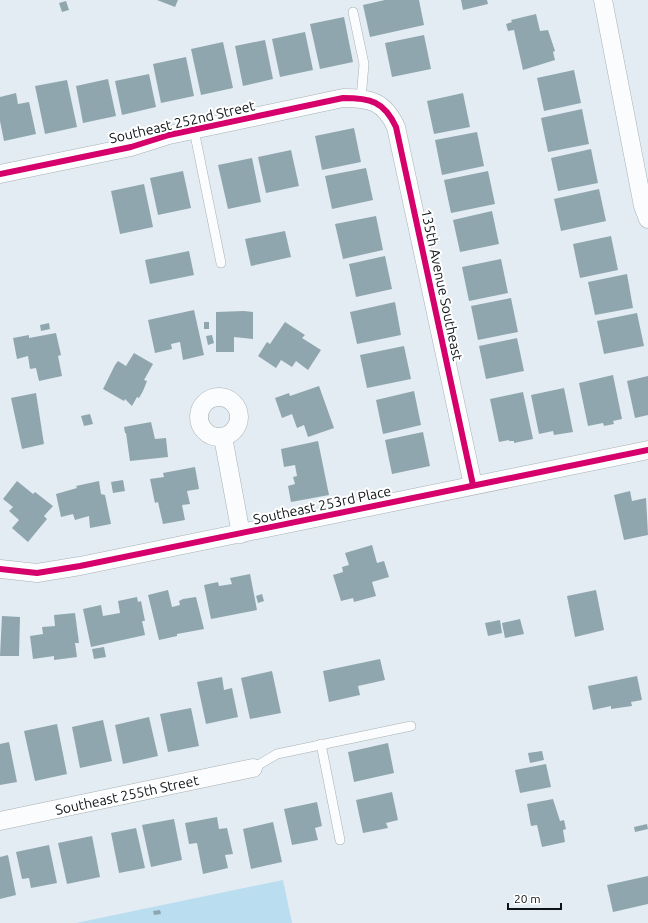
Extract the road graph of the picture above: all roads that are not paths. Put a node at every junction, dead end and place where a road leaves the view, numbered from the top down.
1 (603, 0) edge
2 (353, 12) dead end
3 (366, 100) junction
4 (194, 130) junction
5 (0, 174) edge
6 (646, 210) edge
7 (221, 263) dead end
8 (223, 437) dead end
9 (648, 450) edge
10 (473, 485) junction
11 (241, 534) junction
12 (0, 569) edge
13 (411, 726) dead end
14 (321, 744) junction
15 (253, 768) joint
16 (0, 821) edge
17 (340, 840) dead end

1 - 6 street
2 - 3 lane
3 - 4 street, Southeast 252nd Street
3 - 10 street, 135th Avenue Southeast
4 - 5 street, Southeast 252nd Street
4 - 7 lane
8 - 11 street
9 - 10 street, Southeast 253rd Place
10 - 11 street, Southeast 253rd Place
11 - 12 street, Southeast 253rd Place
13 - 14 lane
14 - 15 lane
14 - 17 lane
15 - 16 street, Southeast 255th Street

